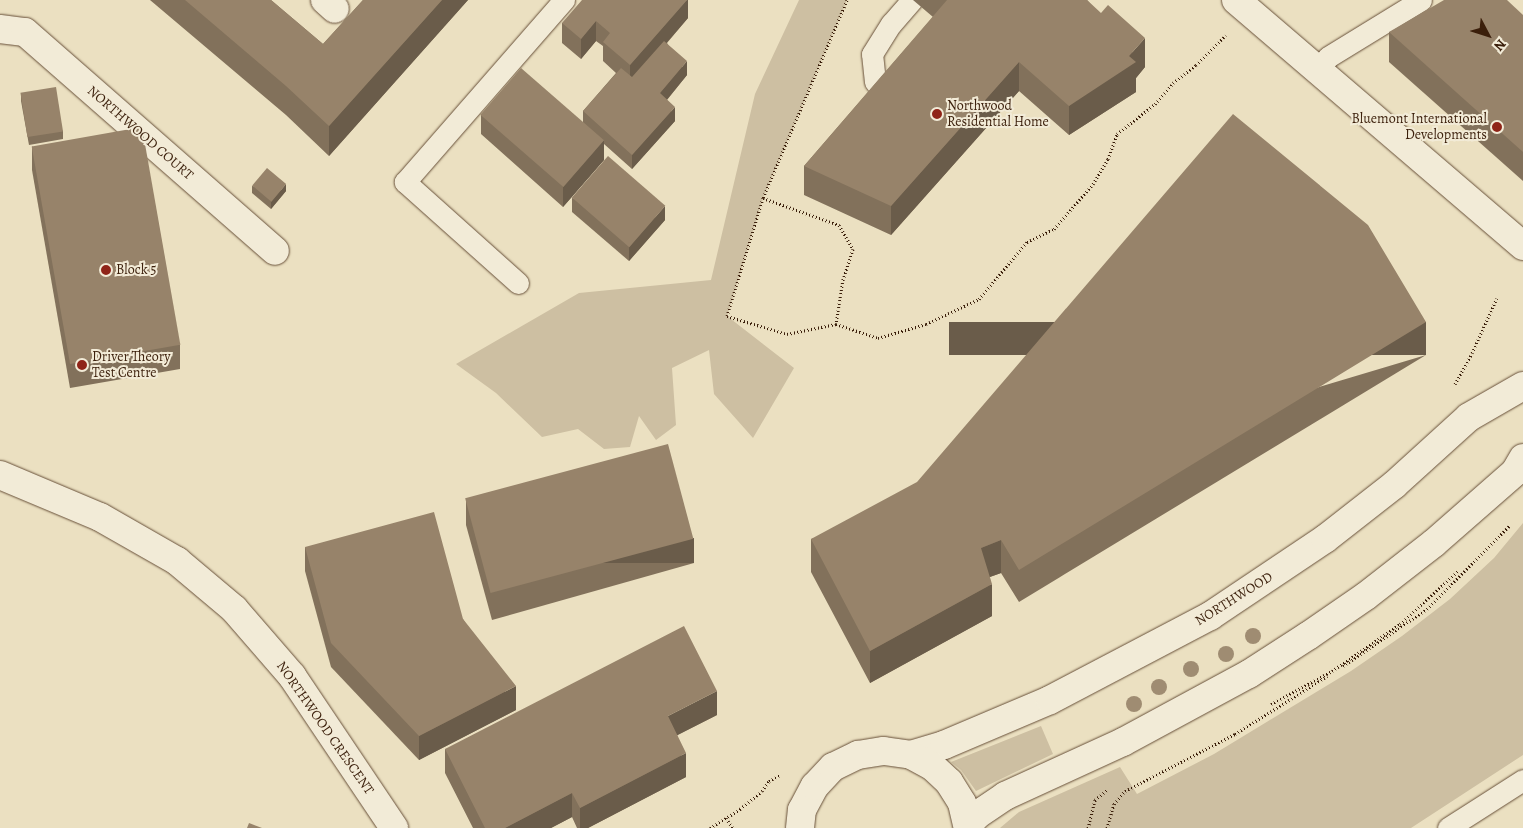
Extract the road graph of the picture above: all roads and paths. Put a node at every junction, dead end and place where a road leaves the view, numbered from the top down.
1 (564, 0) edge
2 (847, 0) edge
3 (912, 0) edge
4 (1421, 0) edge
5 (1242, 5) edge
6 (0, 29) edge
7 (1317, 69) junction
8 (875, 82) edge
9 (763, 198) junction
10 (1523, 246) edge
11 (275, 250) dead end
12 (518, 283) dead end
13 (1497, 298) dead end
14 (836, 324) junction
15 (1523, 386) edge
16 (1452, 387) dead end
17 (1523, 458) edge
18 (0, 475) edge
19 (1510, 525) dead end
20 (911, 755) junction
21 (786, 772) dead end
22 (1523, 780) edge
23 (726, 818) junction
24 (968, 827) edge
25 (394, 828) edge
26 (710, 828) edge
27 (733, 828) edge
28 (800, 828) edge
29 (1108, 828) edge
30 (1448, 828) edge

1 - 12 lane
2 - 9 path
3 - 8 lane
4 - 7 lane
5 - 7 street
5 - 14 path
6 - 11 street, NORTHWOOD COURT
7 - 10 street
9 - 14 path
9 - 14 path
13 - 16 path
15 - 20 street, NORTHWOOD
17 - 24 street
18 - 25 street, NORTHWOOD CRESCENT
19 - 29 path
20 - 24 street
20 - 28 street
21 - 23 path
22 - 30 lane
23 - 26 path
23 - 27 path

